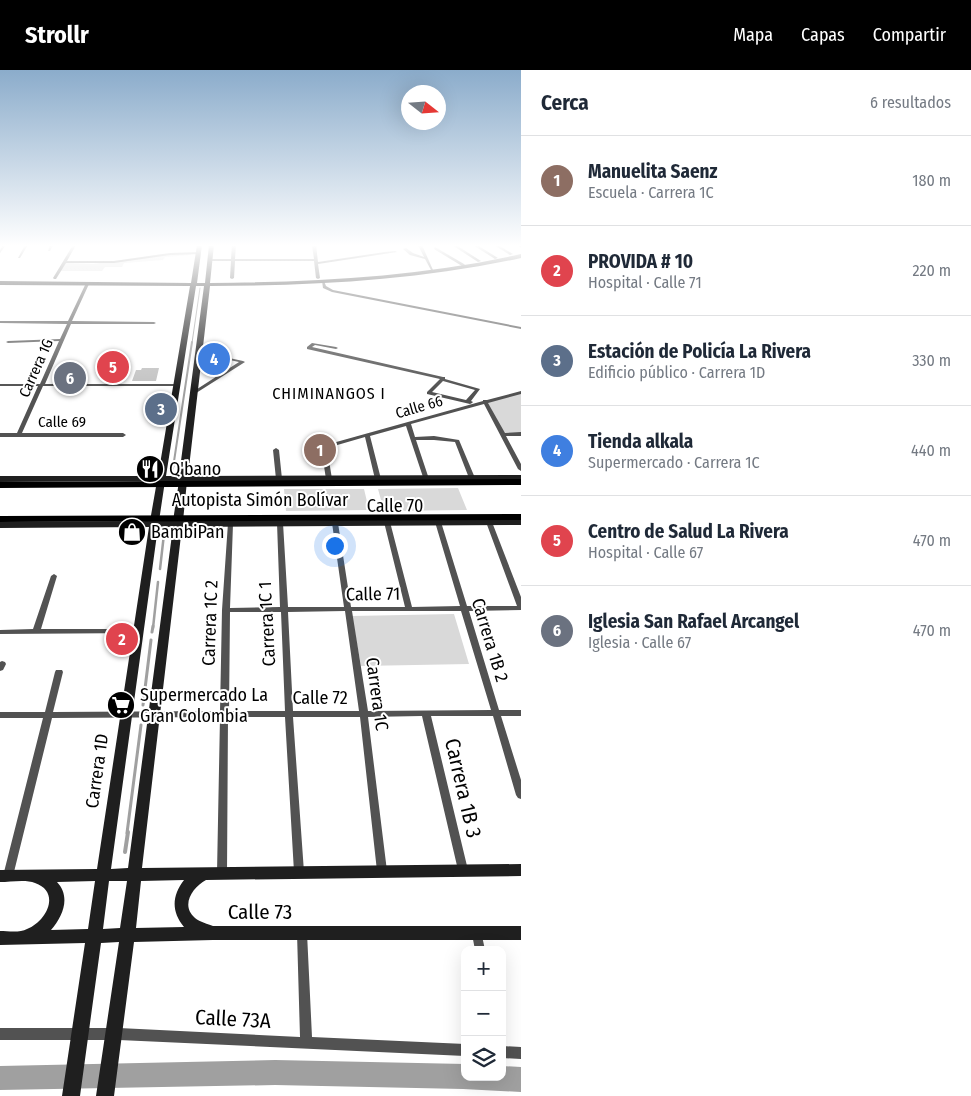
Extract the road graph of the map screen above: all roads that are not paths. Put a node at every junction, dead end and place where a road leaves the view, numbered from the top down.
1 (207, 292) edge
2 (83, 293) edge
3 (190, 293) edge
4 (345, 293) edge
5 (0, 322) edge
6 (70, 323) junction
7 (154, 323) dead end
8 (521, 328) edge
9 (62, 340) junction
10 (8, 342) dead end
11 (199, 352) junction
12 (330, 352) junction
13 (444, 380) junction
14 (0, 385) edge
15 (42, 385) junction
16 (177, 385) junction
17 (203, 388) junction
18 (194, 390) junction
19 (521, 392) edge
20 (468, 401) junction
21 (485, 401) junction
22 (477, 404) junction
23 (408, 424) junction
24 (521, 434) edge
25 (0, 435) edge
26 (19, 435) junction
27 (123, 435) dead end
28 (367, 435) junction
29 (504, 435) junction
30 (413, 439) junction
31 (276, 450) dead end
32 (184, 462) junction
33 (521, 469) edge
34 (472, 478) junction
35 (521, 478) edge
36 (204, 479) junction
37 (279, 479) junction
38 (378, 479) junction
39 (426, 479) junction
40 (0, 480) edge
41 (130, 481) junction
42 (161, 481) junction
43 (182, 481) junction
44 (329, 481) junction
45 (521, 482) edge
46 (0, 485) edge
47 (521, 517) edge
48 (0, 519) edge
49 (335, 520) junction
50 (154, 521) junction
51 (177, 521) junction
52 (91, 522) junction
53 (387, 522) junction
54 (438, 522) junction
55 (489, 522) junction
56 (521, 522) edge
57 (280, 523) junction
58 (230, 524) junction
59 (0, 525) edge
60 (54, 576) dead end
61 (521, 607) edge
62 (409, 608) junction
63 (464, 608) junction
64 (284, 609) junction
65 (349, 609) junction
66 (226, 610) junction
67 (138, 631) junction
68 (0, 632) edge
69 (36, 632) junction
70 (59, 672) dead end
71 (0, 714) edge
72 (49, 714) junction
73 (126, 714) junction
74 (154, 714) junction
75 (224, 714) junction
76 (289, 714) junction
77 (364, 714) junction
78 (426, 714) junction
79 (496, 714) junction
80 (521, 714) edge
81 (521, 795) edge
82 (463, 870) junction
83 (521, 870) edge
84 (382, 871) junction
85 (299, 872) junction
86 (217, 873) junction
87 (134, 874) junction
88 (102, 875) junction
89 (4, 876) edge
90 (34, 876) junction
91 (213, 933) junction
92 (302, 933) junction
93 (521, 933) edge
94 (477, 934) junction
95 (94, 935) junction
96 (127, 935) junction
97 (0, 938) edge
98 (22, 938) junction
99 (479, 946) edge
100 (0, 1034) edge
101 (80, 1034) junction
102 (113, 1034) junction
103 (306, 1043) junction
104 (461, 1050) edge
105 (506, 1052) edge
106 (521, 1053) edge
107 (71, 1096) edge
108 (105, 1096) edge

1 - 11 street
2 - 6 street, Carrera 1G
3 - 16 street, Carrera 1D
4 - 8 street
5 - 6 street
6 - 7 street
6 - 9 street, Carrera 1G
9 - 10 street
9 - 15 street, Carrera 1G
11 - 17 street
11 - 18 street
12 - 12 street
12 - 13 street
13 - 20 street
13 - 20 street
14 - 15 street
15 - 16 street
15 - 26 street, Carrera 1G
16 - 42 street, Carrera 1D
17 - 18 street
17 - 18 street
18 - 32 street
19 - 21 street, Calle 66
20 - 22 street
21 - 22 street, Calle 66
21 - 29 street
22 - 23 street, Calle 66
23 - 28 street, Calle 66
23 - 30 street
24 - 29 street
25 - 26 street, Calle 69
26 - 27 street, Calle 69
28 - 38 street
28 - 44 street, Calle 66
29 - 33 street
30 - 34 street
30 - 39 street
31 - 37 street
32 - 36 street
32 - 43 street
34 - 35 street, Calle 70
34 - 39 street, Calle 70
36 - 37 street, Calle 70
36 - 43 street, Calle 70
37 - 44 street, Calle 70
38 - 39 street, Calle 70
38 - 44 street, Calle 70
40 - 41 street
41 - 42 highway, Autopista Simón Bolívar
41 - 46 highway, Autopista Simón Bolívar
42 - 43 highway, Autopista Simón Bolívar
42 - 50 street, Carrera 1D
43 - 44 highway, Autopista Simón Bolívar
43 - 51 street
44 - 45 highway, Autopista Simón Bolívar
47 - 49 highway, Autopista Simón Bolívar
48 - 52 highway, Autopista Simón Bolívar
49 - 51 highway, Autopista Simón Bolívar
49 - 53 street, Calle 70
49 - 57 street, Calle 70
49 - 65 street, Carrera 1C
50 - 51 highway, Autopista Simón Bolívar
50 - 52 highway, Autopista Simón Bolívar
50 - 67 street, Carrera 1D
51 - 58 street, Calle 70
51 - 74 street
52 - 59 street
53 - 54 street, Calle 70
53 - 62 street
54 - 55 street, Calle 70
54 - 63 street, Carrera 1B 2
55 - 56 street, Calle 70
55 - 61 street
57 - 58 street, Calle 70
57 - 64 street, Carrera 1C 1
58 - 66 street, Carrera 1C 2
60 - 69 street
61 - 63 street, Calle 71
62 - 63 street, Calle 71
62 - 65 street, Calle 71
63 - 79 street, Carrera 1B 2
64 - 65 street, Calle 71
64 - 66 street, Calle 71
64 - 76 street, Carrera 1C 1
65 - 77 street, Carrera 1C
66 - 75 street, Carrera 1C 2
67 - 69 street
67 - 73 street, Carrera 1D
68 - 69 street
70 - 72 street
71 - 72 street, Calle 72
72 - 73 street, Calle 72
72 - 89 street
73 - 74 street, Calle 72
73 - 88 street, Carrera 1D
74 - 75 street, Calle 72
74 - 87 street
75 - 76 street, Calle 72
75 - 86 street, Carrera 1C 2
76 - 77 street, Calle 72
76 - 85 street, Carrera 1C 1
77 - 78 street, Calle 72
77 - 84 street, Carrera 1C
78 - 79 street, Calle 72
78 - 82 street, Carrera 1B 3
79 - 80 street, Calle 72
79 - 81 street, Carrera 1B 2
82 - 83 street
82 - 84 street
84 - 85 street
85 - 86 street
86 - 87 street
86 - 91 street
87 - 88 street
87 - 96 street
88 - 90 street
88 - 95 street, Carrera 1D
89 - 90 street
90 - 98 street
91 - 92 street, Calle 73
91 - 96 street, Calle 73
92 - 94 street, Calle 73
92 - 103 street
93 - 94 street, Calle 73
94 - 99 street
95 - 96 street, Calle 73
95 - 98 street, Calle 73
95 - 101 street, Carrera 1D
96 - 102 street
97 - 98 street, Calle 73
100 - 101 street, Calle 73A
101 - 102 street, Calle 73A
101 - 107 street, Carrera 1D
102 - 103 street, Calle 73A
102 - 108 street
103 - 104 street, Calle 73A
105 - 106 street

